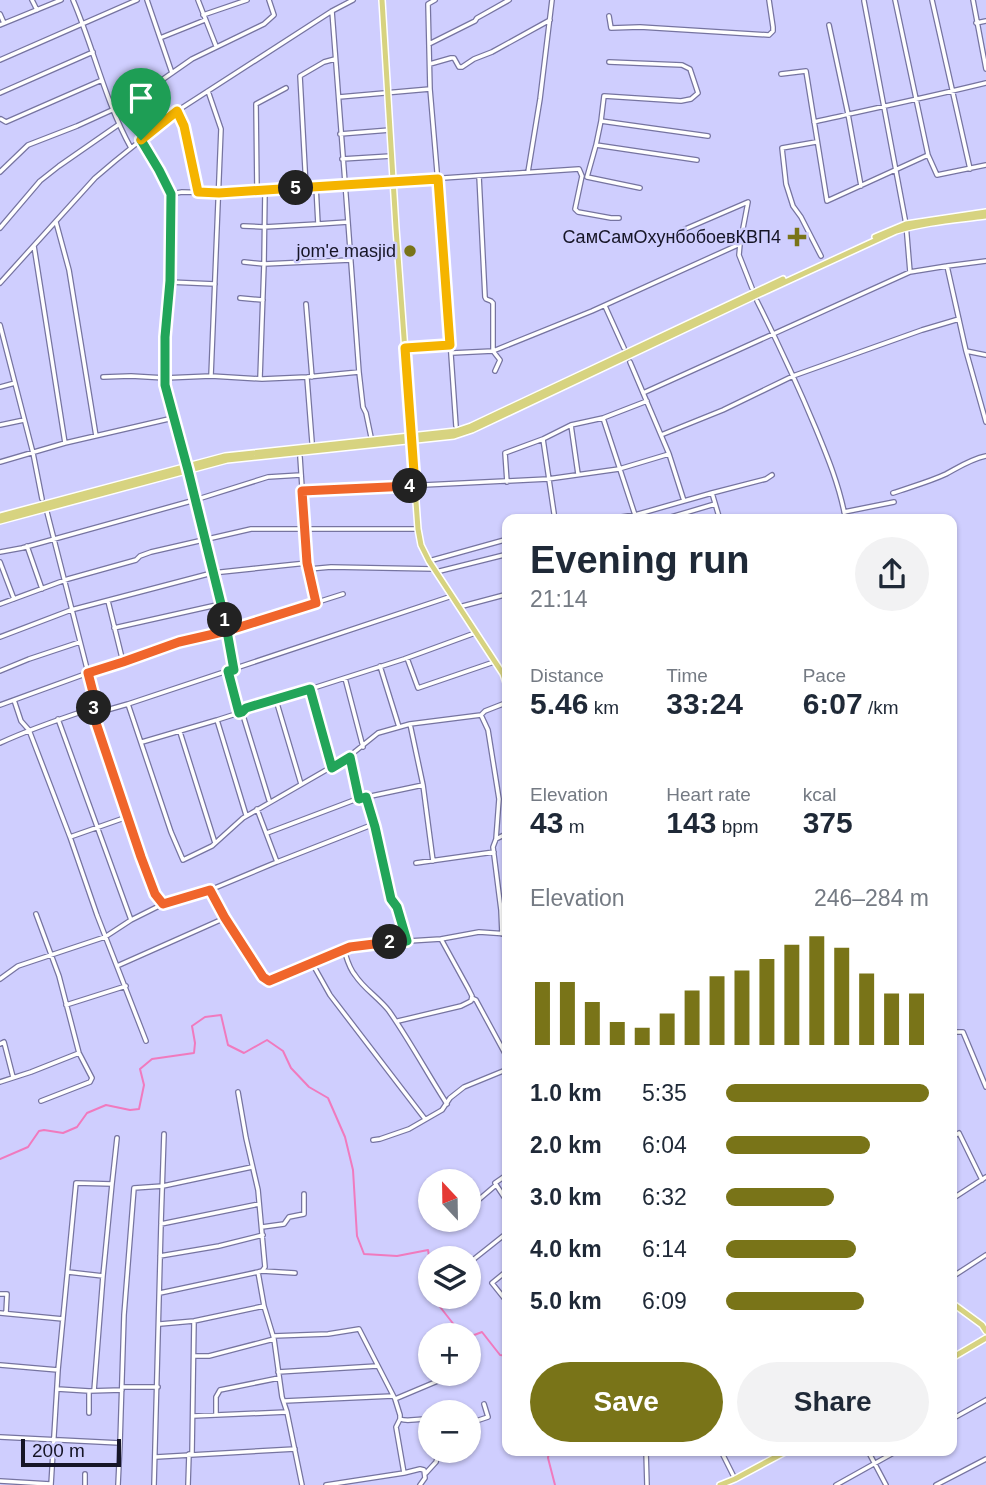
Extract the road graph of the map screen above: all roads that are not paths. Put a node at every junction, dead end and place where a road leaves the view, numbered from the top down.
1 (32, 0) edge
2 (61, 0) edge
3 (73, 0) edge
4 (113, 0) edge
5 (137, 0) edge
6 (146, 0) edge
7 (198, 0) edge
8 (247, 0) edge
9 (269, 0) edge
10 (353, 0) edge
11 (382, 0) edge
12 (435, 0) edge
13 (509, 0) edge
14 (552, 0) edge
15 (769, 0) edge
16 (895, 0) edge
17 (932, 0) edge
18 (972, 0) edge
19 (864, 2) edge
20 (117, 8) junction
21 (37, 10) junction
22 (332, 11) junction
23 (0, 14) edge
24 (609, 16) dead end
25 (204, 18) junction
26 (550, 20) junction
27 (986, 21) edge
28 (83, 23) junction
29 (976, 23) junction
30 (2, 24) edge
31 (829, 25) dead end
32 (160, 38) junction
33 (429, 44) junction
34 (216, 46) junction
35 (93, 52) junction
36 (985, 56) edge
37 (335, 59) junction
38 (0, 60) edge
39 (609, 62) dead end
40 (430, 64) junction
41 (986, 69) edge
42 (172, 73) junction
43 (781, 74) dead end
44 (102, 80) junction
45 (986, 83) edge
46 (286, 88) dead end
47 (430, 89) junction
48 (208, 91) junction
49 (954, 91) junction
50 (0, 93) edge
51 (388, 93) junction
52 (339, 97) junction
53 (915, 99) junction
54 (883, 108) junction
55 (112, 110) junction
56 (177, 111) junction
57 (848, 114) junction
58 (0, 118) edge
59 (601, 121) junction
60 (813, 122) junction
61 (118, 125) junction
62 (390, 130) junction
63 (340, 134) junction
64 (708, 136) dead end
65 (141, 140) junction
66 (817, 142) junction
67 (596, 145) junction
68 (131, 148) junction
69 (928, 155) junction
70 (391, 156) junction
71 (342, 159) junction
72 (697, 160) dead end
73 (986, 165) edge
74 (970, 169) junction
75 (896, 170) junction
76 (0, 172) edge
77 (528, 173) junction
78 (479, 176) junction
79 (585, 176) junction
80 (438, 179) junction
81 (393, 181) junction
82 (345, 184) junction
83 (316, 186) junction
84 (861, 186) junction
85 (306, 187) junction
86 (640, 188) dead end
87 (265, 190) junction
88 (257, 191) junction
89 (198, 192) junction
90 (219, 193) junction
91 (171, 194) junction
92 (986, 214) edge
93 (619, 218) dead end
94 (56, 222) junction
95 (348, 222) junction
96 (318, 224) junction
97 (243, 226) dead end
98 (906, 226) junction
99 (264, 227) junction
100 (0, 228) edge
101 (683, 230) dead end
102 (740, 244) junction
103 (34, 246) junction
104 (821, 256) dead end
105 (350, 260) junction
106 (986, 261) edge
107 (244, 262) dead end
108 (264, 264) junction
109 (947, 266) junction
110 (910, 272) junction
111 (169, 282) junction
112 (0, 283) edge
113 (215, 284) junction
114 (752, 288) dead end
115 (240, 298) dead end
116 (263, 300) junction
117 (757, 301) dead end
118 (306, 304) dead end
119 (605, 305) junction
120 (959, 319) junction
121 (0, 325) edge
122 (775, 335) junction
123 (450, 345) junction
124 (405, 348) junction
125 (624, 348) dead end
126 (493, 351) junction
127 (966, 351) junction
128 (451, 353) junction
129 (986, 355) edge
130 (630, 362) dead end
131 (495, 371) dead end
132 (359, 372) junction
133 (211, 376) junction
134 (793, 376) junction
135 (103, 377) dead end
136 (309, 377) junction
137 (165, 378) junction
138 (260, 379) junction
139 (16, 383) junction
140 (0, 387) edge
141 (643, 393) junction
142 (647, 401) junction
143 (173, 418) junction
144 (603, 418) junction
145 (24, 420) junction
146 (986, 422) edge
147 (0, 425) edge
148 (571, 425) junction
149 (456, 426) dead end
150 (661, 435) junction
151 (96, 436) junction
152 (371, 437) dead end
153 (411, 439) junction
154 (543, 439) junction
155 (313, 442) dead end
156 (65, 443) junction
157 (33, 453) junction
158 (669, 454) junction
159 (986, 456) edge
160 (300, 457) dead end
161 (0, 462) edge
162 (188, 468) junction
163 (619, 469) junction
164 (578, 474) junction
165 (301, 475) junction
166 (772, 475) dead end
167 (550, 479) junction
168 (507, 482) junction
169 (415, 486) junction
170 (302, 491) junction
171 (712, 493) junction
172 (893, 493) dead end
173 (42, 499) dead end
174 (195, 500) junction
175 (684, 501) junction
176 (894, 502) dead end
177 (715, 504) junction
178 (47, 512) dead end
179 (554, 514) edge
180 (635, 514) edge
181 (638, 514) edge
182 (681, 514) edge
183 (718, 514) edge
184 (844, 514) edge
185 (852, 514) edge
186 (0, 519) edge
187 (304, 529) junction
188 (418, 529) junction
189 (53, 539) junction
190 (206, 540) junction
191 (502, 541) edge
192 (27, 546) junction
193 (0, 552) edge
194 (502, 555) edge
195 (429, 561) junction
196 (0, 562) edge
197 (307, 563) junction
198 (309, 569) junction
199 (435, 570) junction
200 (212, 573) junction
201 (65, 580) junction
202 (42, 589) junction
203 (343, 594) dead end
204 (452, 596) junction
205 (502, 596) edge
206 (14, 599) junction
207 (108, 601) junction
208 (316, 603) junction
209 (0, 604) edge
210 (222, 604) junction
211 (459, 607) junction
212 (71, 610) junction
213 (114, 628) junction
214 (227, 631) junction
215 (475, 633) junction
216 (0, 636) edge
217 (80, 642) junction
218 (407, 658) junction
219 (123, 662) junction
220 (494, 662) junction
221 (380, 666) junction
222 (234, 670) junction
223 (502, 670) edge
224 (0, 671) edge
225 (228, 671) junction
226 (88, 673) junction
227 (345, 677) junction
228 (310, 689) junction
229 (14, 700) junction
230 (276, 700) junction
231 (128, 704) junction
232 (502, 704) edge
233 (0, 705) edge
234 (241, 712) junction
235 (93, 714) junction
236 (481, 715) junction
237 (58, 719) junction
238 (217, 720) junction
239 (410, 724) junction
240 (399, 727) junction
241 (29, 730) junction
242 (180, 732) junction
243 (142, 742) junction
244 (0, 743) edge
245 (363, 747) junction
246 (350, 757) junction
247 (332, 768) junction
248 (301, 784) junction
249 (423, 785) junction
250 (366, 797) junction
251 (359, 799) junction
252 (270, 801) junction
253 (257, 809) junction
254 (246, 816) junction
255 (127, 817) junction
256 (374, 824) junction
257 (97, 828) junction
258 (267, 834) junction
259 (502, 836) edge
260 (69, 837) junction
261 (496, 839) junction
262 (215, 843) junction
263 (494, 852) junction
264 (433, 861) junction
265 (277, 862) junction
266 (416, 863) dead end
267 (210, 890) junction
268 (163, 904) junction
269 (501, 910) joint
270 (36, 914) dead end
271 (502, 916) edge
272 (225, 918) junction
273 (131, 920) junction
274 (502, 934) edge
275 (105, 937) junction
276 (441, 939) junction
277 (407, 941) junction
278 (344, 950) junction
279 (52, 956) junction
280 (312, 964) junction
281 (117, 966) junction
282 (0, 979) edge
283 (126, 986) junction
284 (472, 998) junction
285 (66, 1005) junction
286 (398, 1021) dead end
287 (957, 1032) edge
288 (146, 1041) dead end
289 (0, 1044) edge
290 (502, 1048) edge
291 (79, 1053) junction
292 (502, 1071) edge
293 (13, 1077) junction
294 (0, 1082) edge
295 (986, 1087) edge
296 (238, 1092) dead end
297 (41, 1101) dead end
298 (447, 1104) junction
299 (425, 1119) junction
300 (164, 1134) dead end
301 (957, 1134) edge
302 (117, 1138) dead end
303 (373, 1140) dead end
304 (252, 1167) junction
305 (502, 1178) edge
306 (984, 1178) edge
307 (112, 1184) junction
308 (496, 1185) junction
309 (163, 1186) junction
310 (304, 1194) dead end
311 (502, 1194) edge
312 (957, 1196) edge
313 (481, 1198) edge
314 (259, 1204) junction
315 (161, 1224) junction
316 (262, 1227) junction
317 (262, 1235) junction
318 (502, 1237) edge
319 (481, 1253) edge
320 (986, 1255) edge
321 (160, 1256) junction
322 (260, 1271) junction
323 (68, 1272) junction
324 (295, 1273) dead end
325 (957, 1274) edge
326 (502, 1275) edge
327 (103, 1276) junction
328 (160, 1293) junction
329 (0, 1294) edge
330 (502, 1296) edge
331 (264, 1306) junction
332 (957, 1307) edge
333 (0, 1313) edge
334 (6, 1313) junction
335 (63, 1319) junction
336 (194, 1321) junction
337 (160, 1324) junction
338 (986, 1331) edge
339 (273, 1338) junction
340 (986, 1338) edge
341 (957, 1355) edge
342 (194, 1356) junction
343 (0, 1366) edge
344 (377, 1366) junction
345 (58, 1370) junction
346 (278, 1372) junction
347 (279, 1378) junction
348 (424, 1386) edge
349 (158, 1387) junction
350 (57, 1389) junction
351 (122, 1389) junction
352 (91, 1391) junction
353 (394, 1398) junction
354 (986, 1400) edge
355 (284, 1401) junction
356 (484, 1404) dead end
357 (287, 1412) junction
358 (89, 1413) dead end
359 (216, 1415) junction
360 (193, 1416) junction
361 (957, 1416) edge
362 (400, 1419) junction
363 (481, 1419) edge
364 (418, 1420) edge
365 (0, 1437) edge
366 (54, 1441) junction
367 (120, 1443) junction
368 (295, 1450) junction
369 (189, 1454) junction
370 (646, 1456) edge
371 (724, 1456) edge
372 (778, 1456) edge
373 (870, 1456) edge
374 (888, 1456) edge
375 (156, 1457) junction
376 (986, 1459) edge
377 (435, 1463) edge
378 (874, 1464) junction
379 (404, 1473) junction
380 (426, 1473) junction
381 (85, 1474) dead end
382 (735, 1479) junction
383 (0, 1482) edge
384 (51, 1485) edge
385 (85, 1485) edge
386 (118, 1485) edge
387 (154, 1485) edge
388 (188, 1485) edge
389 (302, 1485) edge
390 (326, 1485) edge
391 (420, 1485) edge
392 (647, 1485) edge
393 (721, 1485) edge
394 (836, 1485) edge
395 (886, 1485) edge
396 (936, 1485) edge

1 - 21 street
2 - 21 street
3 - 28 street
4 - 20 street
5 - 20 street
6 - 32 street
7 - 25 street
8 - 25 street
9 - 34 street
10 - 22 street
11 - 51 main road
12 - 33 street
13 - 33 street
14 - 26 street
15 - 24 street
16 - 53 street
17 - 49 street
18 - 29 street
19 - 54 street
20 - 28 street
21 - 30 street
22 - 37 street
22 - 48 street
23 - 30 street
25 - 32 street
25 - 34 street
26 - 40 street
26 - 77 street
27 - 29 street
28 - 35 street
28 - 38 street
29 - 36 street
31 - 57 street
32 - 42 street
33 - 40 street
34 - 42 street
35 - 44 street
35 - 50 street
36 - 41 street
37 - 52 street
37 - 85 street
39 - 59 street
40 - 47 street
42 - 55 street
43 - 60 street
44 - 55 street
44 - 58 street
45 - 49 street
46 - 88 street
47 - 51 street
47 - 80 street
48 - 56 street
48 - 90 street
49 - 53 street
49 - 74 street
51 - 52 street
51 - 62 main road
52 - 63 street
53 - 54 street
53 - 69 street
54 - 57 street
54 - 75 street
55 - 61 street
55 - 76 street
56 - 65 street
56 - 89 street
57 - 60 street
57 - 84 street
59 - 64 street
59 - 67 street
60 - 66 street
61 - 68 street
61 - 100 street
62 - 63 street
62 - 70 main road
63 - 71 street
65 - 68 street
65 - 91 street
66 - 84 street
66 - 104 street
67 - 72 street
67 - 79 street
68 - 94 street
69 - 74 street
69 - 75 street
70 - 71 street
70 - 81 main road
71 - 82 street
73 - 74 street
75 - 84 street
75 - 98 street
77 - 78 street
77 - 79 street
78 - 80 street
78 - 126 street
79 - 86 street
79 - 93 street
80 - 81 street
80 - 123 street
81 - 82 street
81 - 124 main road
82 - 83 street
82 - 95 street
83 - 85 street
83 - 96 street
85 - 87 street
87 - 88 street
87 - 99 street
88 - 90 street
89 - 90 street
89 - 91 street
90 - 113 street
91 - 111 street
92 - 98 main road
94 - 103 street
94 - 151 street
95 - 96 street
95 - 105 street
96 - 99 street
97 - 99 street
98 - 110 street
98 - 153 main road
99 - 108 street
101 - 102 street
102 - 114 street
102 - 119 street
103 - 112 street
103 - 156 street
105 - 108 street
105 - 132 street
106 - 109 street
107 - 108 street
108 - 116 street
109 - 110 street
109 - 120 street
110 - 122 street
111 - 113 street
111 - 137 street
113 - 133 street
115 - 116 street
116 - 138 street
117 - 122 street
118 - 136 street
119 - 125 street
119 - 126 street
120 - 127 street
120 - 134 street
121 - 139 street
122 - 134 street
122 - 141 street
123 - 124 street
123 - 128 street
124 - 153 main road
126 - 128 street
126 - 131 street
127 - 129 street
127 - 146 street
128 - 149 street
130 - 141 street
132 - 136 street
132 - 152 street
133 - 137 street
133 - 138 street
134 - 150 street
134 - 184 street
135 - 137 street
136 - 138 street
136 - 155 street
137 - 143 street
139 - 140 street
139 - 145 street
141 - 142 street
142 - 144 street
142 - 150 street
143 - 151 street
143 - 162 street
144 - 148 street
144 - 163 street
145 - 147 street
145 - 157 street
148 - 154 street
148 - 164 street
150 - 158 street
151 - 156 street
153 - 162 main road
153 - 169 main road
154 - 167 street
154 - 168 street
156 - 157 street
157 - 161 street
157 - 173 street
158 - 163 street
158 - 175 street
159 - 172 street
160 - 165 street
162 - 174 street
162 - 186 main road
163 - 164 street
163 - 180 street
164 - 167 street
165 - 170 street
165 - 174 street
166 - 171 street
167 - 168 street
167 - 179 street
168 - 169 street
169 - 170 street
169 - 188 main road
170 - 187 street
171 - 175 street
171 - 177 street
174 - 189 street
174 - 190 street
175 - 181 street
176 - 185 street
177 - 182 street
177 - 183 street
178 - 189 street
187 - 188 street
187 - 190 street
187 - 197 street
188 - 195 main road
189 - 192 street
189 - 201 street
190 - 200 street
190 - 201 street
191 - 195 street
192 - 193 street
192 - 202 street
194 - 199 street
195 - 199 main road
196 - 206 street
197 - 198 street
197 - 200 street
198 - 199 street
198 - 208 street
199 - 204 main road
200 - 207 street
200 - 210 street
201 - 202 street
201 - 212 street
202 - 206 street
203 - 208 street
204 - 211 main road
204 - 222 street
205 - 211 street
206 - 209 street
207 - 212 street
207 - 213 street
208 - 214 street
210 - 213 street
210 - 214 street
211 - 215 main road
212 - 216 street
212 - 217 street
213 - 219 street
214 - 219 street
214 - 222 street
215 - 218 street
215 - 220 main road
217 - 224 street
217 - 226 street
218 - 220 street
218 - 221 street
219 - 226 street
220 - 223 main road
221 - 227 street
221 - 240 street
222 - 225 street
225 - 231 street
225 - 234 street
226 - 229 street
226 - 235 street
227 - 228 street
227 - 245 street
228 - 230 street
228 - 247 street
229 - 233 street
229 - 241 street
230 - 234 street
230 - 248 street
231 - 235 street
231 - 243 street
232 - 236 street
234 - 238 street
234 - 252 street
235 - 237 street
235 - 255 street
236 - 239 street
236 - 261 street
237 - 241 street
237 - 257 street
238 - 242 street
238 - 254 street
239 - 240 street
239 - 249 street
240 - 245 street
241 - 244 street
241 - 260 street
242 - 243 street
242 - 262 street
243 - 262 street
245 - 246 street
246 - 247 street
246 - 251 street
247 - 248 street
248 - 252 street
249 - 250 street
249 - 264 street
250 - 251 street
250 - 256 street
251 - 258 street
252 - 253 street
253 - 254 street
253 - 258 street
254 - 262 street
255 - 257 street
255 - 268 street
256 - 265 street
256 - 277 street
257 - 260 street
257 - 273 street
258 - 265 street
259 - 261 street
260 - 275 street
261 - 263 street
263 - 264 street
263 - 269 street
264 - 266 street
265 - 267 street
267 - 268 street
267 - 272 street
268 - 273 street
269 - 271 street
270 - 279 street
272 - 280 street
272 - 281 street
273 - 275 street
274 - 276 street
275 - 279 street
275 - 281 street
276 - 277 street
276 - 284 street
277 - 278 street
278 - 280 street
278 - 298 street
279 - 282 street
279 - 285 street
280 - 299 street
281 - 283 street
283 - 285 street
283 - 288 street
284 - 286 street
284 - 290 street
285 - 291 street
287 - 295 street
289 - 293 street
291 - 293 street
291 - 297 street
292 - 298 street
293 - 294 street
296 - 304 street
298 - 299 street
299 - 303 street
300 - 309 street
301 - 306 street
302 - 307 street
304 - 309 street
304 - 314 street
305 - 308 street
306 - 312 street
307 - 323 street
307 - 327 street
308 - 311 street
308 - 313 street
309 - 315 street
309 - 351 street
310 - 316 street
314 - 315 street
314 - 316 street
315 - 321 street
316 - 317 street
317 - 321 street
317 - 322 street
318 - 319 street
320 - 325 street
321 - 328 street
322 - 324 street
322 - 328 street
322 - 331 street
323 - 327 street
323 - 335 street
326 - 330 street
327 - 352 street
328 - 337 street
329 - 334 street
331 - 336 street
331 - 339 street
332 - 338 main road
333 - 334 street
334 - 335 street
335 - 345 street
336 - 337 street
336 - 342 street
337 - 349 street
339 - 342 street
339 - 344 street
339 - 346 street
340 - 341 main road
342 - 360 street
343 - 345 street
344 - 346 street
344 - 353 street
345 - 350 street
346 - 347 street
347 - 355 street
347 - 359 street
348 - 353 street
349 - 351 street
349 - 375 street
350 - 352 street
350 - 366 street
351 - 352 street
351 - 367 street
352 - 358 street
353 - 355 street
353 - 362 street
354 - 361 street
355 - 357 street
356 - 363 street
357 - 359 street
357 - 368 street
359 - 360 street
360 - 369 street
362 - 364 street
362 - 379 street
365 - 366 street
366 - 367 street
366 - 384 street
367 - 386 street
368 - 369 street
368 - 389 street
369 - 375 street
369 - 388 street
370 - 392 street
371 - 382 street
372 - 382 main road
373 - 378 street
374 - 378 street
375 - 387 street
376 - 396 street
377 - 380 street
378 - 394 street
378 - 395 street
379 - 380 street
379 - 390 street
380 - 391 street
381 - 385 street
382 - 393 main road
383 - 384 street

